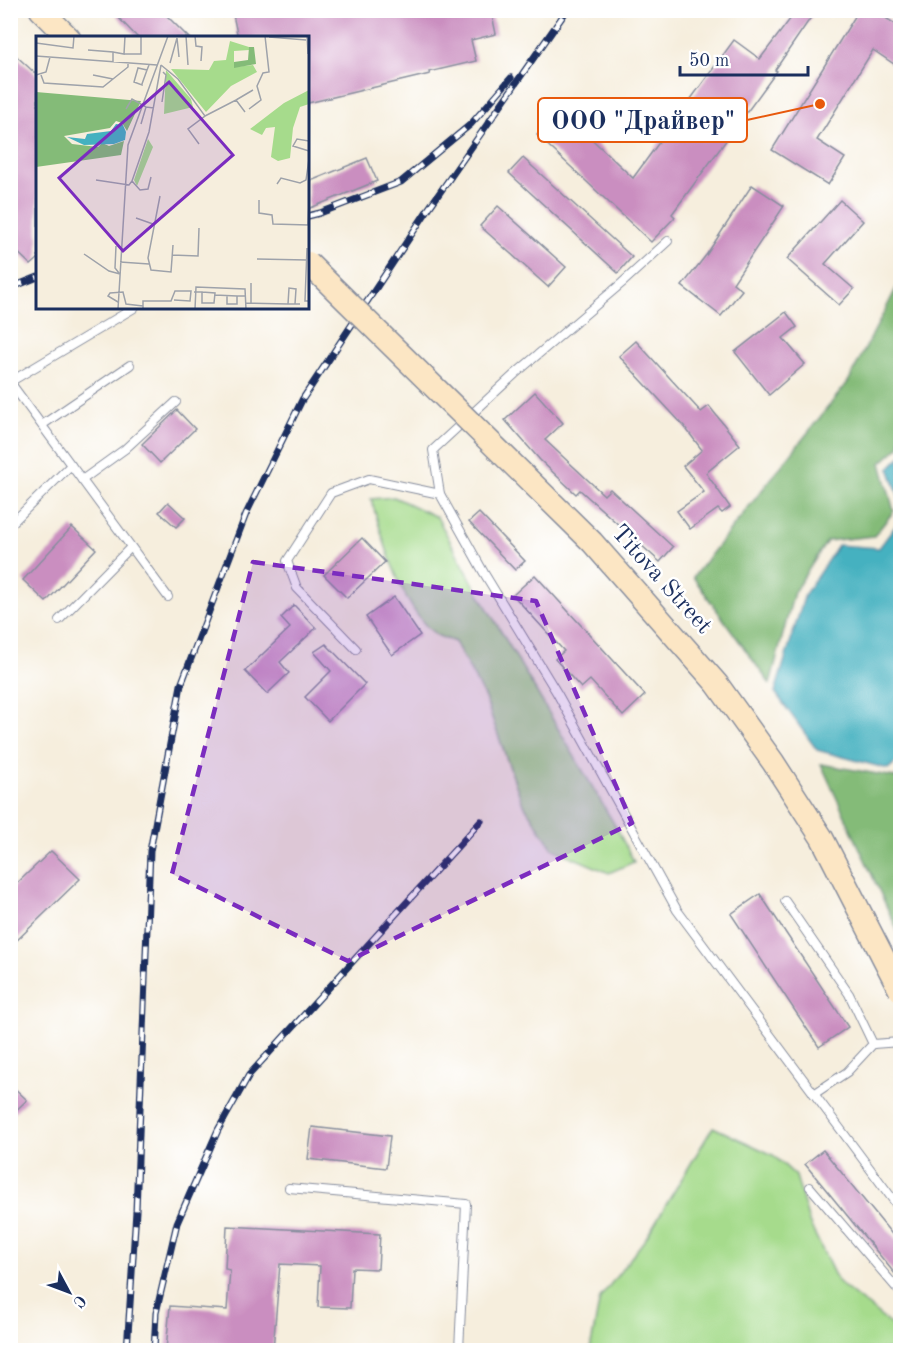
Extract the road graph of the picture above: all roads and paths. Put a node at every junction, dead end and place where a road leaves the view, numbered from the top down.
1 (41, 10) edge
2 (67, 36) edge
3 (668, 241) dead end
4 (309, 264) edge
5 (132, 309) edge
6 (130, 365) dead end
7 (176, 402) dead end
8 (42, 424) junction
9 (71, 465) junction
10 (82, 480) junction
11 (440, 494) junction
12 (10, 525) edge
13 (131, 547) junction
14 (168, 597) dead end
15 (59, 620) dead end
16 (356, 649) dead end
17 (785, 901) dead end
18 (900, 990) edge
19 (900, 1042) edge
20 (873, 1044) junction
21 (814, 1094) junction
22 (810, 1187) dead end
23 (289, 1188) dead end
24 (900, 1209) edge
25 (900, 1292) edge
26 (459, 1350) edge

1 - 2 main road
3 - 11 lane
4 - 18 main road, Titova Street, bridge
5 - 8 lane
6 - 8 lane
7 - 10 lane
8 - 9 lane
9 - 10 lane
9 - 12 lane
10 - 13 lane
11 - 16 lane
11 - 21 lane
13 - 14 lane
13 - 15 lane
17 - 20 lane
19 - 20 lane
20 - 21 lane
21 - 24 lane
22 - 25 lane
23 - 26 lane

